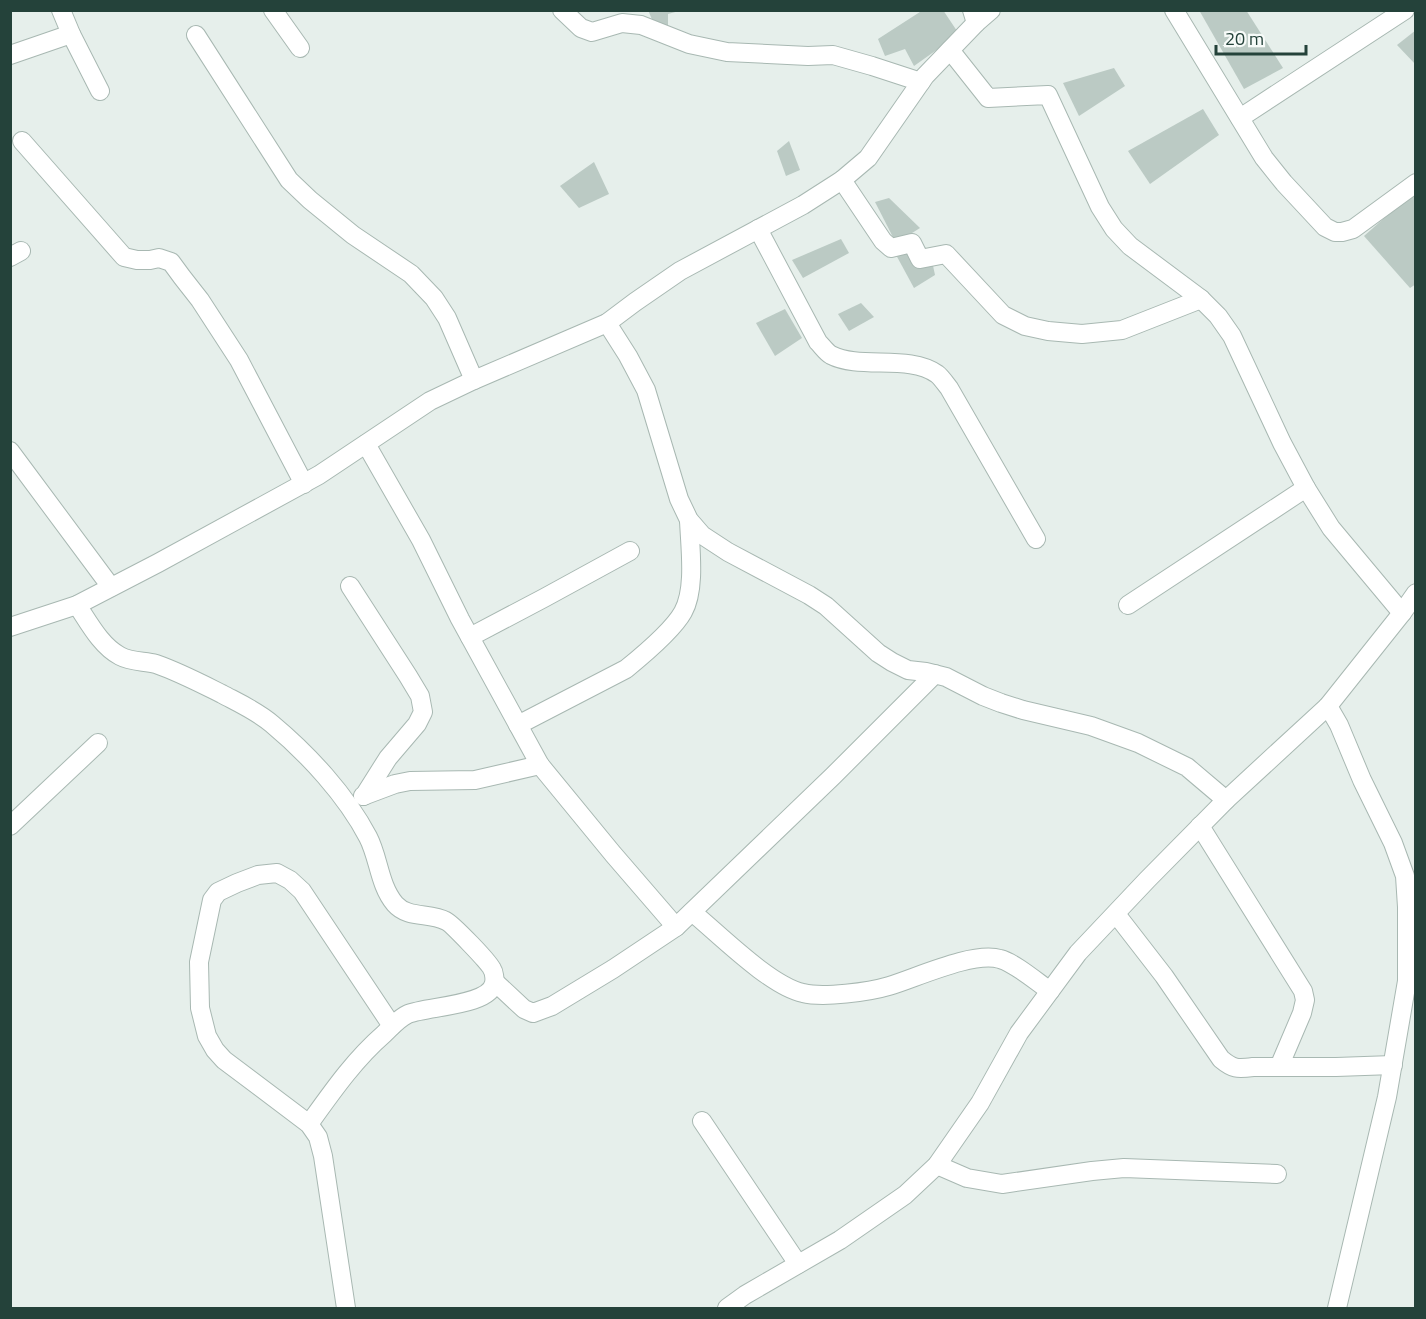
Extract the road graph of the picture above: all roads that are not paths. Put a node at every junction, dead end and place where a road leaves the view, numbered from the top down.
1 (62, 10) edge
2 (273, 10) edge
3 (562, 10) edge
4 (992, 10) edge
5 (1174, 10) edge
6 (1405, 10) edge
7 (974, 17) edge
8 (71, 34) junction
9 (196, 35) dead end
10 (300, 48) dead end
11 (950, 50) junction
12 (10, 56) edge
13 (921, 82) junction
14 (100, 91) dead end
15 (1240, 118) junction
16 (22, 141) dead end
17 (842, 180) junction
18 (1416, 183) edge
19 (758, 229) junction
20 (1201, 298) junction
21 (607, 323) junction
22 (474, 380) junction
23 (366, 444) junction
24 (10, 451) edge
25 (304, 483) junction
26 (1306, 488) junction
27 (689, 520) junction
28 (1036, 539) dead end
29 (630, 551) dead end
30 (350, 586) dead end
31 (111, 587) junction
32 (1415, 593) edge
33 (77, 605) junction
34 (1128, 605) dead end
35 (1402, 613) junction
36 (10, 627) edge
37 (470, 637) junction
38 (935, 674) junction
39 (1328, 706) junction
40 (518, 725) junction
41 (98, 743) dead end
42 (540, 765) junction
43 (364, 796) junction
44 (1226, 800) junction
45 (346, 802) junction
46 (10, 826) edge
47 (1200, 826) junction
48 (693, 912) junction
49 (1116, 914) junction
50 (676, 927) junction
51 (495, 982) junction
52 (1050, 991) junction
53 (392, 1026) junction
54 (1393, 1065) junction
55 (1279, 1067) junction
56 (702, 1121) dead end
57 (309, 1124) junction
58 (937, 1165) junction
59 (1277, 1174) dead end
60 (798, 1264) junction
61 (346, 1308) edge
62 (727, 1308) edge
63 (1337, 1308) edge

1 - 8 street
2 - 10 street
3 - 13 street
4 - 7 street
5 - 15 street
6 - 15 street
7 - 11 street
8 - 12 street
8 - 14 street
9 - 22 street
11 - 13 street
11 - 20 street
13 - 17 street
15 - 18 street
16 - 25 street
17 - 19 street
17 - 20 street
19 - 21 street
19 - 28 street
20 - 26 street
21 - 22 street
21 - 27 street
22 - 23 street
23 - 25 street
23 - 37 street
24 - 31 street
25 - 31 street
26 - 34 street
26 - 35 street
27 - 38 street
27 - 40 street
29 - 37 street
30 - 43 street
31 - 33 street
32 - 35 street
33 - 36 street
33 - 45 street
35 - 39 street
37 - 40 street
38 - 44 street
38 - 48 street
39 - 44 street
39 - 54 street
40 - 42 street
41 - 46 street
42 - 43 street
42 - 50 street
43 - 45 street
44 - 47 street
45 - 51 street
47 - 49 street
47 - 55 street
48 - 50 street
48 - 52 street
49 - 52 street
49 - 55 street
50 - 51 street
51 - 53 street
52 - 58 street
53 - 57 street
53 - 57 street
54 - 55 street
54 - 63 street
56 - 60 street
57 - 61 street
58 - 59 street
58 - 60 street
60 - 62 street

